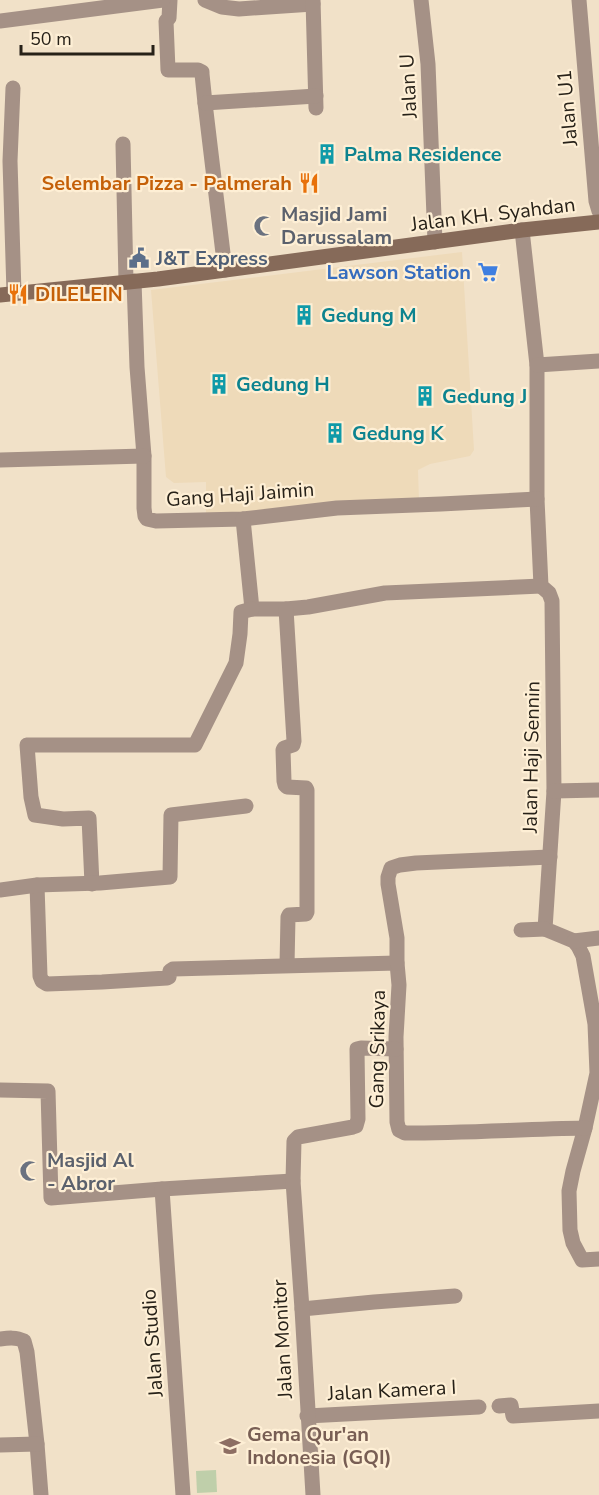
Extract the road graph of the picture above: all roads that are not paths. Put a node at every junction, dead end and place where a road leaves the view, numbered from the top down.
1 (163, 0) edge
2 (170, 0) edge
3 (205, 0) edge
4 (421, 0) edge
5 (579, 0) edge
6 (313, 2) edge
7 (0, 21) edge
8 (13, 88) dead end
9 (205, 103) junction
10 (123, 144) dead end
11 (599, 211) edge
12 (599, 222) edge
13 (522, 230) junction
14 (435, 242) junction
15 (225, 270) junction
16 (130, 282) junction
17 (7, 294) edge
18 (599, 361) edge
19 (537, 365) junction
20 (144, 456) junction
21 (0, 460) edge
22 (537, 499) junction
23 (243, 519) junction
24 (541, 586) junction
25 (252, 609) junction
26 (286, 609) junction
27 (599, 790) edge
28 (554, 791) junction
29 (246, 806) dead end
30 (550, 856) junction
31 (92, 884) junction
32 (37, 885) junction
33 (0, 890) edge
34 (545, 929) junction
35 (521, 930) dead end
36 (599, 938) edge
37 (574, 941) junction
38 (397, 963) junction
39 (287, 965) junction
40 (597, 1032) edge
41 (396, 1049) junction
42 (0, 1090) edge
43 (585, 1128) junction
44 (293, 1181) junction
45 (162, 1189) junction
46 (599, 1259) edge
47 (454, 1296) dead end
48 (302, 1309) junction
49 (0, 1339) edge
50 (499, 1406) dead end
51 (479, 1407) dead end
52 (599, 1411) edge
53 (307, 1416) junction
54 (37, 1444) junction
55 (0, 1445) edge
56 (41, 1495) edge
57 (183, 1495) edge
58 (313, 1495) edge

1 - 7 street
2 - 9 street
3 - 6 street
4 - 14 street, Jalan U
5 - 11 street, Jalan U1
6 - 9 street
8 - 17 street
9 - 15 street
10 - 16 street, Gang Haji Jaimin
12 - 13 street, Jalan KH. Syahdan
13 - 14 street, Jalan KH. Syahdan
13 - 19 street, Jalan Haji Sennin
14 - 15 street, Jalan KH. Syahdan
15 - 16 street, Jalan KH. Syahdan
16 - 17 street, Jalan KH. Syahdan
16 - 20 street, Gang Haji Jaimin
18 - 19 street
19 - 22 street, Jalan Haji Sennin
20 - 21 street
20 - 23 street, Gang Haji Jaimin
22 - 23 street, Gang Haji Jaimin
22 - 24 street, Jalan Haji Sennin
23 - 25 street
24 - 26 street
24 - 28 street, Jalan Haji Sennin
25 - 26 street
25 - 31 street
26 - 39 street
27 - 28 street
28 - 30 street, Jalan Haji Sennin
29 - 31 street
30 - 34 street, Jalan Haji Sennin
30 - 38 street
31 - 32 street
32 - 33 street
32 - 39 street, Gang Srikaya
34 - 35 street
34 - 37 street
36 - 37 street
37 - 40 street
38 - 39 street, Gang Srikaya
38 - 41 street, Gang Srikaya
40 - 43 street
41 - 43 street, Gang Srikaya
41 - 44 street, Jalan Monitor
42 - 45 street
43 - 46 street
44 - 45 street
44 - 48 street, Jalan Monitor
45 - 57 street, Jalan Studio
47 - 48 street
48 - 53 street, Jalan Monitor
49 - 54 street
50 - 52 street
51 - 53 street, Jalan Kamera I
53 - 58 street, Jalan Monitor
54 - 55 street
54 - 56 street

